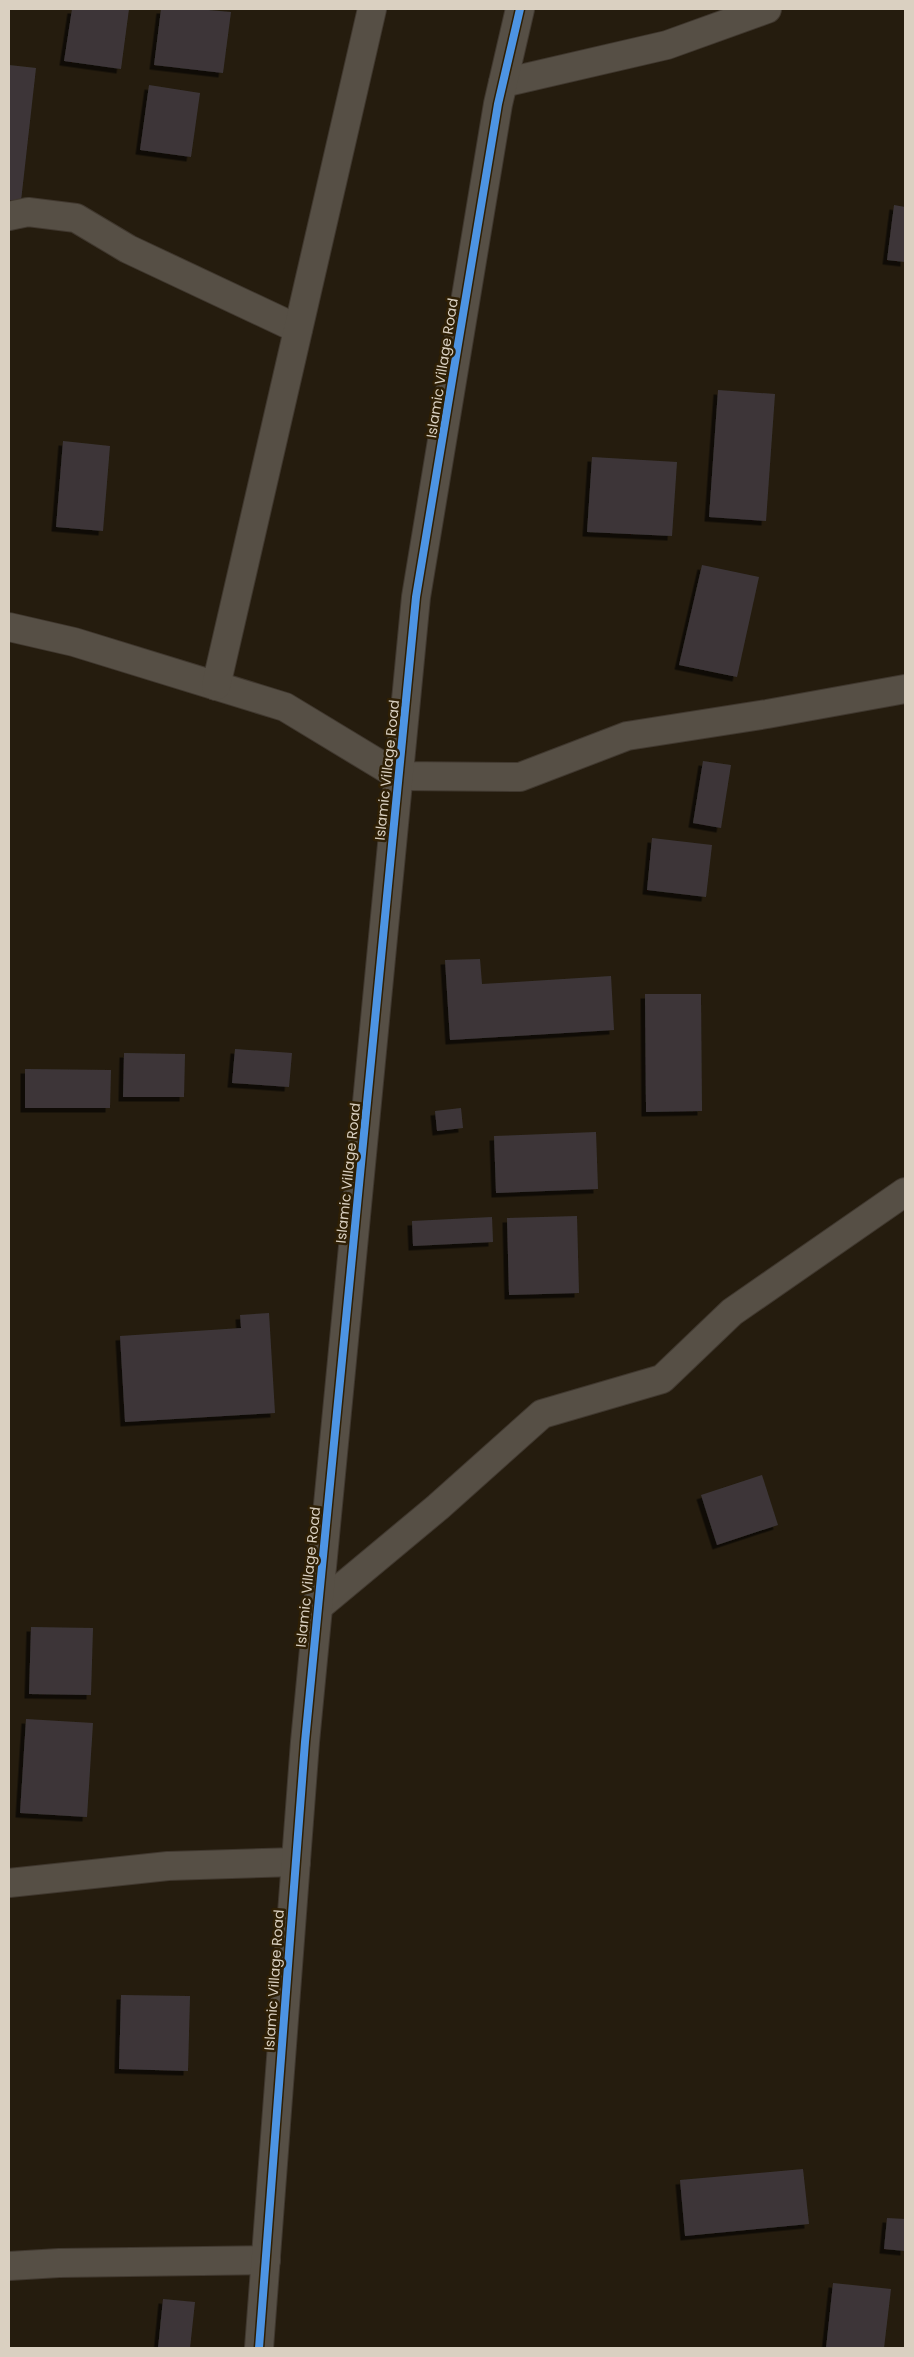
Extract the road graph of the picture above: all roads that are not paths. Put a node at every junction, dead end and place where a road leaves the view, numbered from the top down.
1 (372, 9) edge
2 (520, 9) edge
3 (767, 9) edge
4 (503, 83) junction
5 (9, 216) edge
6 (298, 329) junction
7 (9, 627) edge
8 (216, 686) junction
9 (905, 689) edge
10 (398, 776) junction
11 (905, 1192) edge
12 (318, 1607) junction
13 (296, 1862) junction
14 (9, 1883) edge
15 (266, 2260) junction
16 (9, 2266) edge
17 (259, 2348) edge

1 - 6 street
2 - 4 street, Islamic Village Road
3 - 4 street
4 - 10 street, Islamic Village Road
5 - 6 street
6 - 8 street
7 - 8 street
8 - 10 street
9 - 10 street
10 - 12 street, Islamic Village Road
11 - 12 street
12 - 13 street, Islamic Village Road
13 - 14 street
13 - 15 street, Islamic Village Road
15 - 16 street
15 - 17 street, Islamic Village Road

